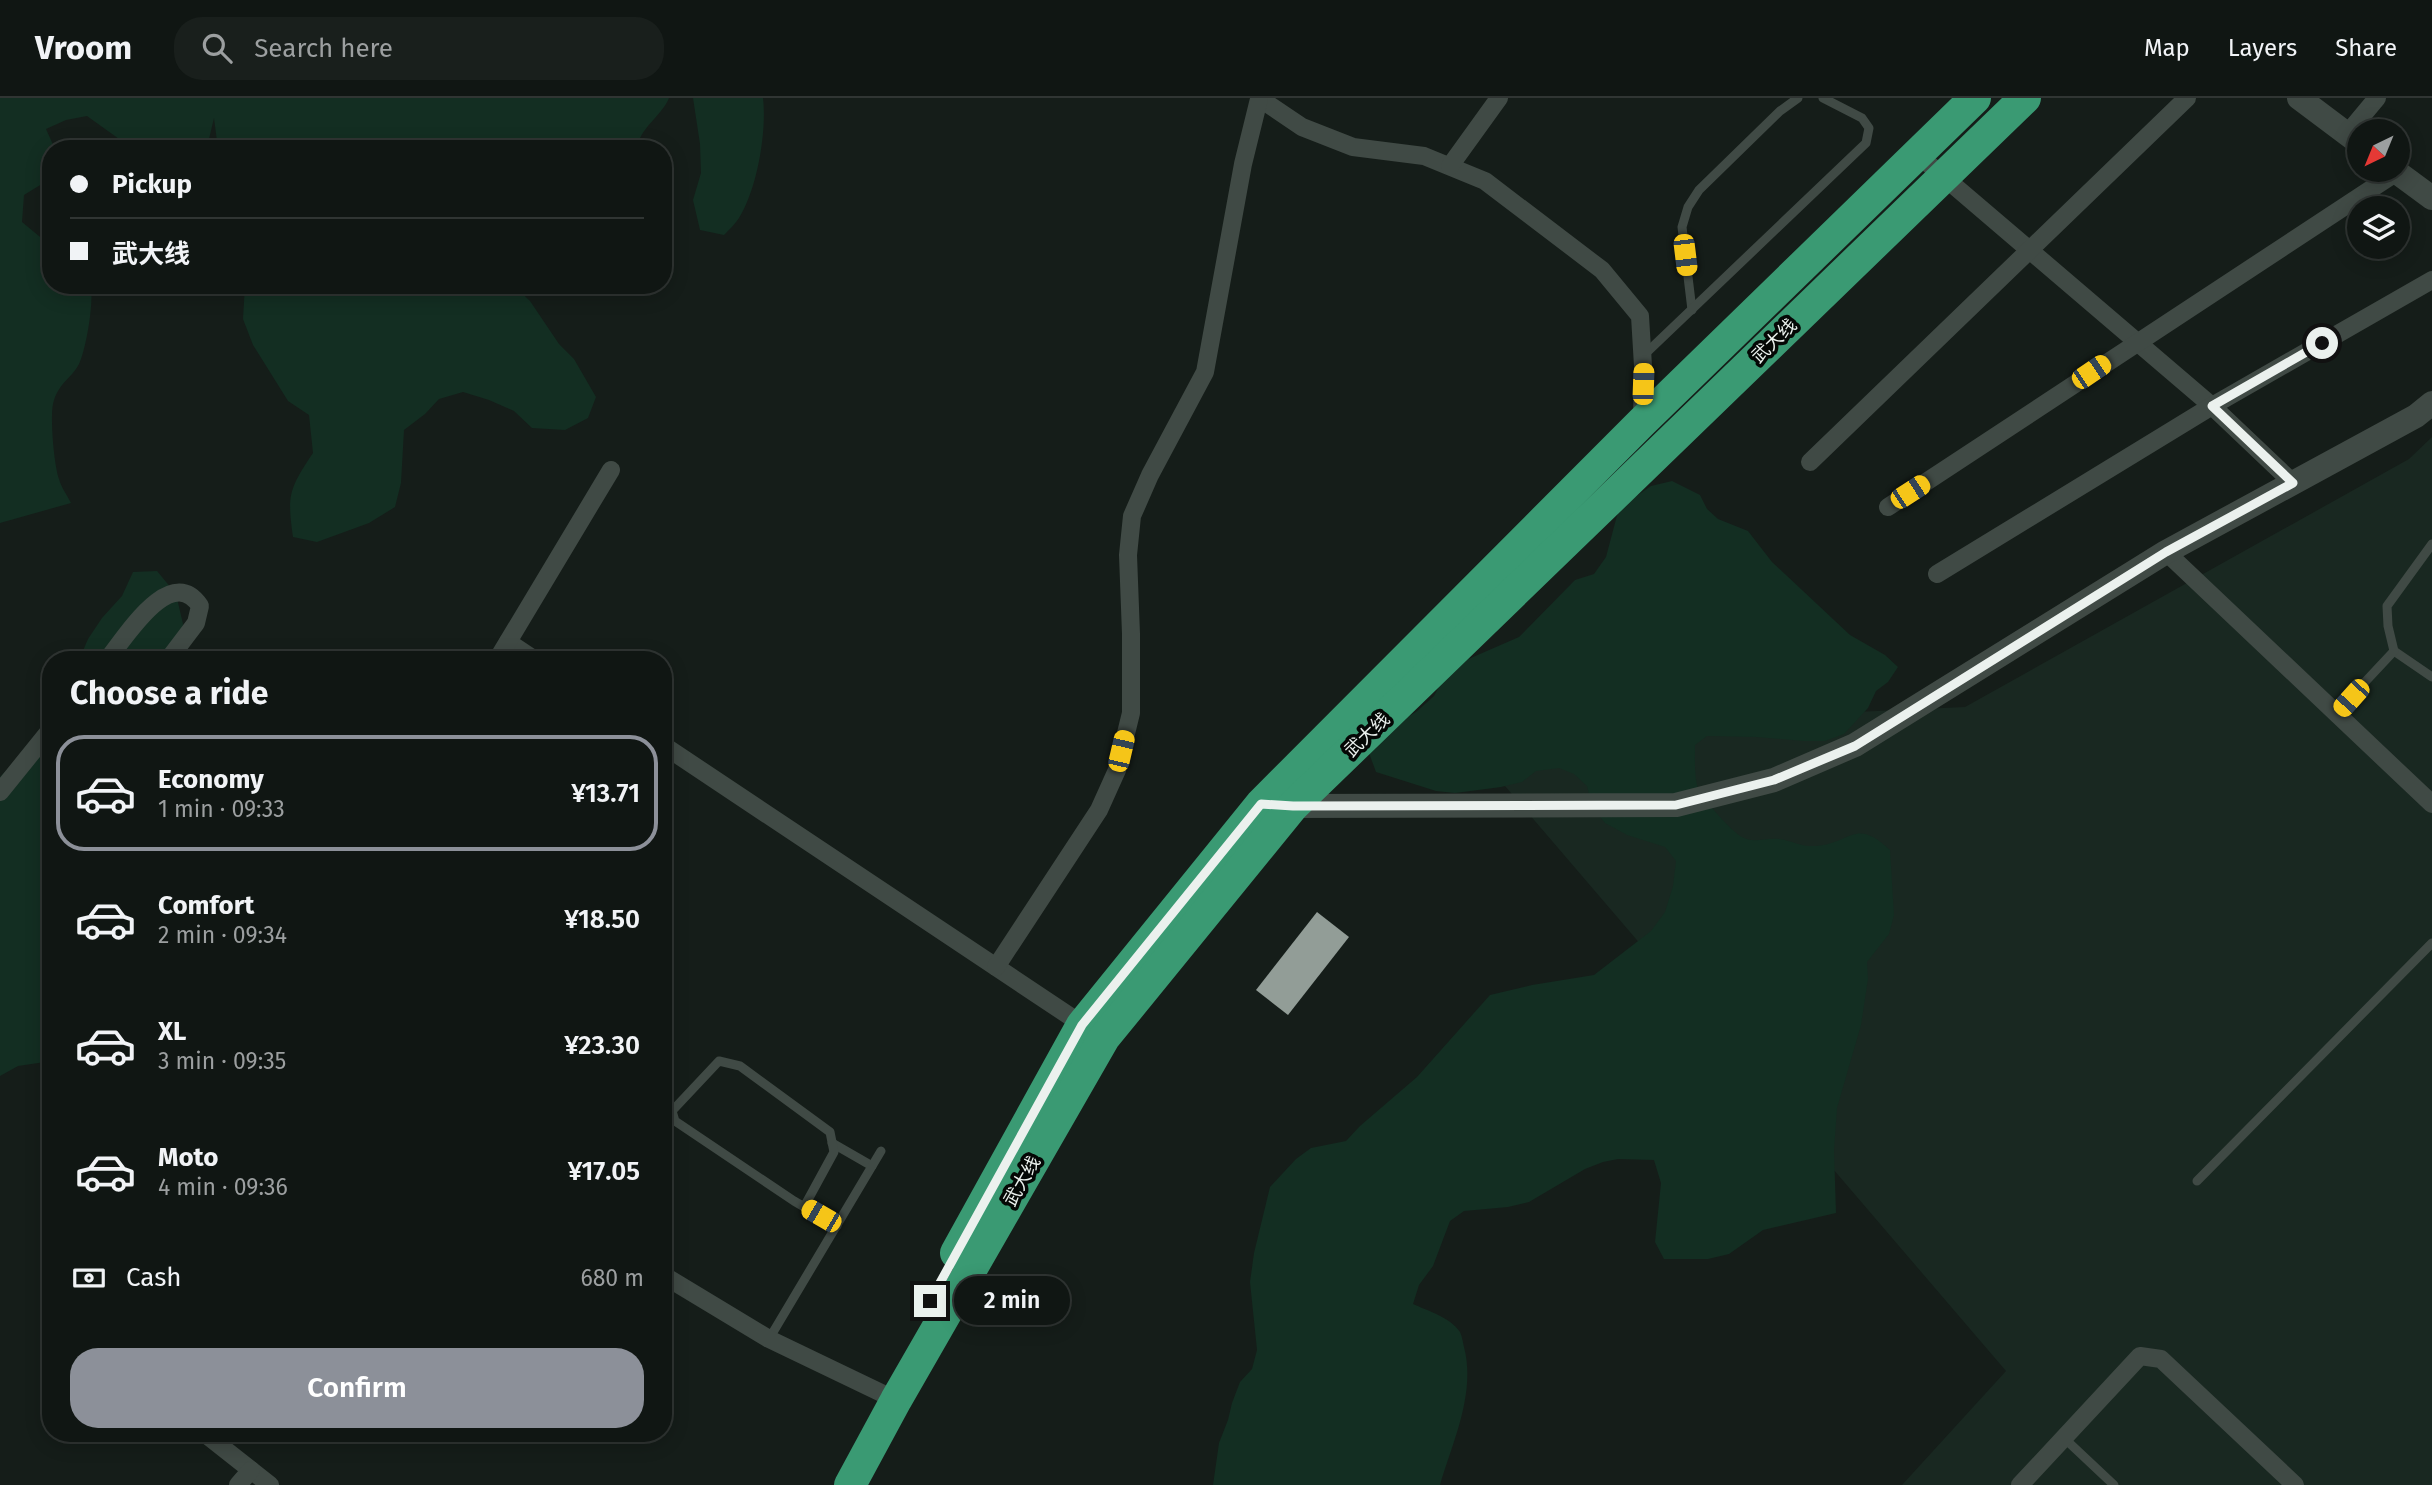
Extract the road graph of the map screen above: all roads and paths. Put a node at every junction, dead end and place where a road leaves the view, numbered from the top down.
1 (1259, 98) edge
2 (1499, 98) edge
3 (1798, 98) edge
4 (1823, 98) edge
5 (1975, 98) edge
6 (2025, 98) edge
7 (2187, 98) edge
8 (2299, 98) edge
9 (2376, 98) edge
10 (2364, 119) edge
11 (2347, 134) edge
12 (1917, 154) junction
13 (1450, 166) junction
14 (1944, 176) junction
15 (2379, 182) edge
16 (2410, 182) edge
17 (2432, 198) edge
18 (2029, 250) junction
19 (2432, 280) edge
20 (1692, 310) junction
21 (2136, 342) junction
22 (1643, 356) junction
23 (2432, 402) edge
24 (2212, 406) junction
25 (1642, 422) junction
26 (1811, 462) dead end
27 (611, 470) dead end
28 (2293, 483) junction
29 (1888, 507) dead end
30 (2432, 544) edge
31 (2166, 552) junction
32 (1937, 573) dead end
33 (508, 642) junction
34 (2394, 650) junction
35 (114, 651) edge
36 (175, 651) edge
37 (502, 651) edge
38 (522, 651) edge
39 (2432, 677) edge
40 (2336, 713) junction
41 (42, 740) edge
42 (672, 751) edge
43 (0, 792) edge
44 (1261, 804) junction
45 (2432, 804) edge
46 (1293, 806) junction
47 (2432, 943) edge
48 (996, 967) junction
49 (1093, 1031) junction
50 (832, 1143) junction
51 (881, 1150) dead end
52 (872, 1166) junction
53 (2197, 1181) dead end
54 (804, 1207) junction
55 (837, 1226) junction
56 (672, 1280) edge
57 (769, 1339) junction
58 (888, 1396) junction
59 (2064, 1438) junction
60 (215, 1442) edge
61 (251, 1470) junction
62 (238, 1485) edge
63 (270, 1485) edge
64 (829, 1485) edge
65 (850, 1485) edge
66 (2020, 1485) edge
67 (2114, 1485) edge
68 (2295, 1485) edge

1 - 13 street
1 - 48 street
2 - 13 street
3 - 20 lane
4 - 20 lane
5 - 12 highway, 武大线
6 - 14 highway, 武大线
7 - 18 street
8 - 11 street
9 - 10 street
12 - 14 street
12 - 25 highway, 武大线
13 - 22 street
14 - 18 street
14 - 46 highway, 武大线
15 - 21 street
16 - 17 street
18 - 21 street
18 - 26 street
19 - 24 street
20 - 22 lane
21 - 24 street
21 - 29 street
22 - 25 street
23 - 28 street
24 - 28 street
24 - 32 street
25 - 44 highway, 武大线
27 - 33 street
28 - 31 street
30 - 34 lane
31 - 40 street
31 - 46 street
33 - 37 street
33 - 38 street
34 - 39 lane
34 - 40 lane
35 - 36 street
40 - 45 street
41 - 43 street
42 - 48 street
44 - 46 street
44 - 49 highway, 武大线
46 - 49 highway, 武大线
47 - 53 lane
48 - 49 street
49 - 58 highway, 武大线
50 - 52 lane
50 - 54 lane
50 - 54 lane
51 - 52 lane
52 - 55 lane
54 - 55 lane
55 - 57 lane
56 - 57 street
57 - 58 street
58 - 64 highway, 武大线
58 - 65 highway, 武大线
59 - 66 street
59 - 67 lane
59 - 68 street
60 - 61 street
61 - 62 street
61 - 63 street

